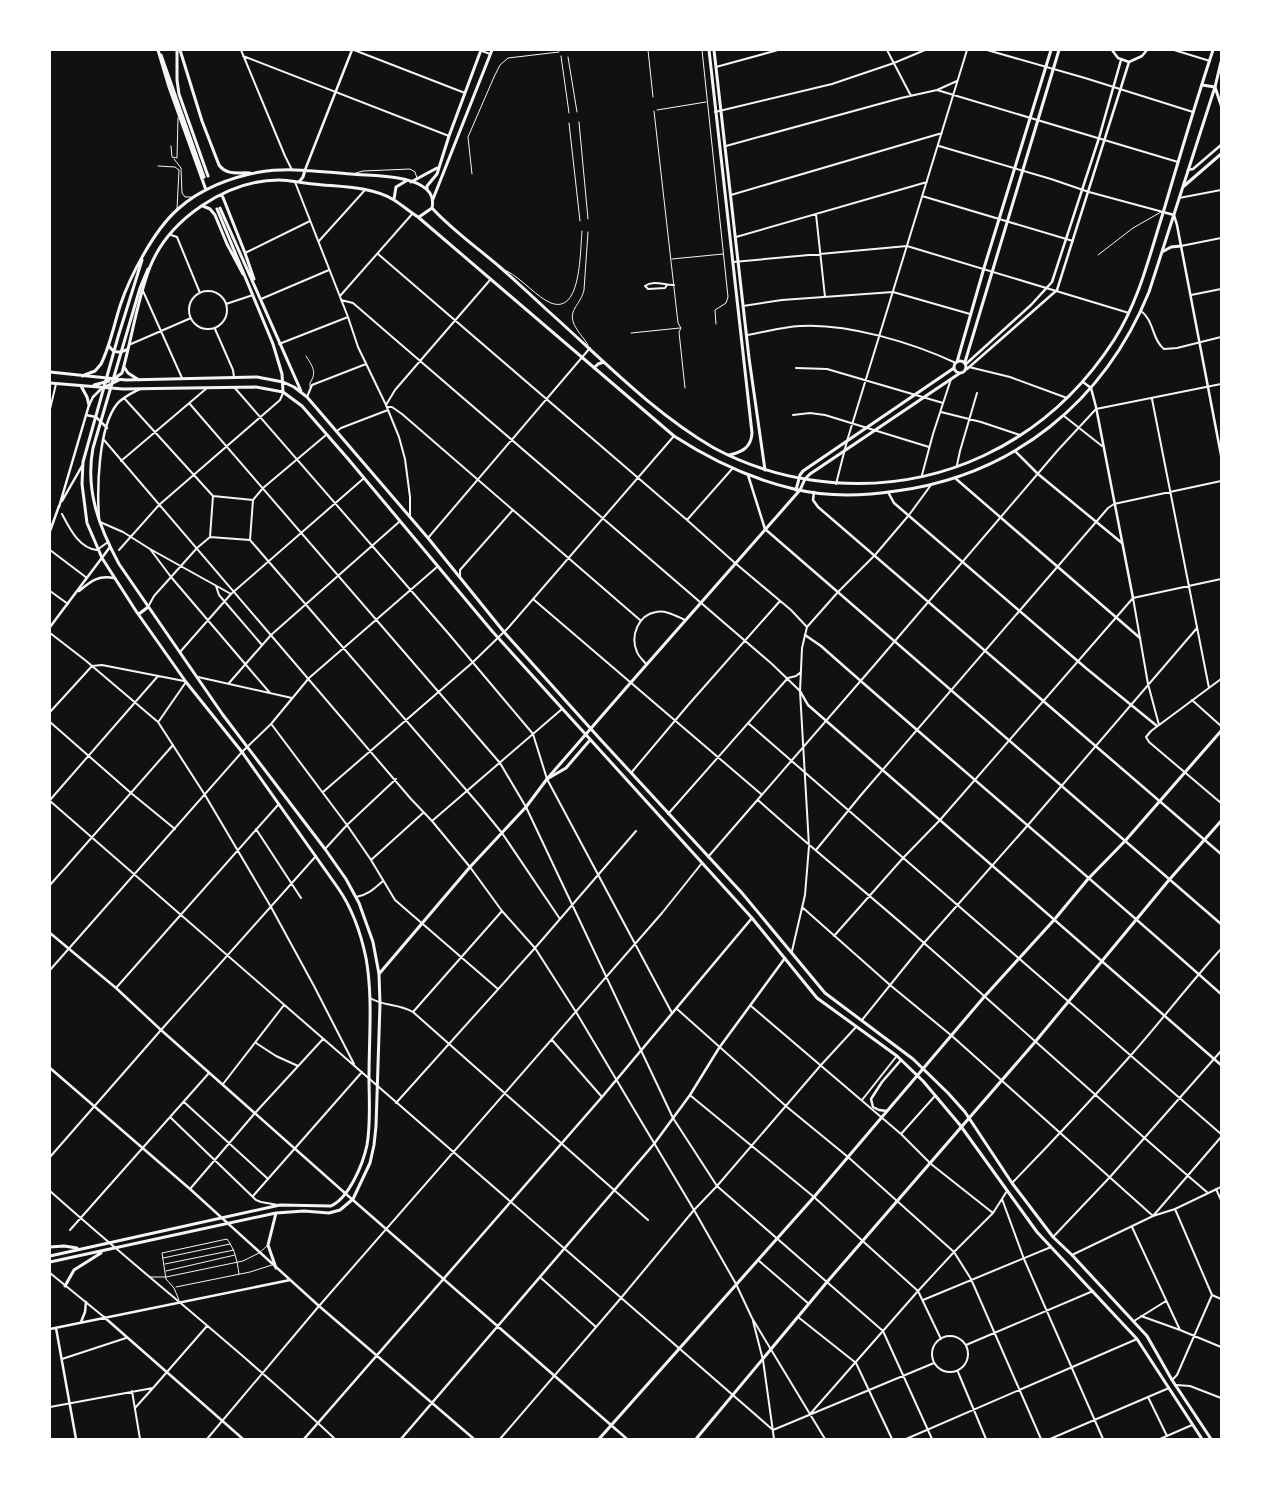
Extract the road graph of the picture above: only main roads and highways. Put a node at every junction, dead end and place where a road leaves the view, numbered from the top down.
1 (158, 50) edge
2 (178, 50) edge
3 (481, 50) edge
4 (709, 50) edge
5 (714, 50) edge
6 (1051, 50) edge
7 (1059, 50) edge
8 (1213, 50) edge
9 (491, 52) edge
10 (1221, 62) edge
11 (1219, 78) edge
12 (1202, 85) junction
13 (1215, 87) junction
14 (1221, 105) edge
15 (1221, 154) edge
16 (438, 168) junction
17 (305, 170) junction
18 (253, 173) junction
19 (409, 181) junction
20 (297, 182) junction
21 (1183, 186) junction
22 (427, 189) junction
23 (207, 190) junction
24 (221, 195) junction
25 (394, 199) junction
26 (433, 199) junction
27 (202, 206) junction
28 (432, 208) junction
29 (418, 217) junction
30 (1182, 246) road end
31 (1162, 252) junction
32 (142, 260) junction
33 (151, 266) junction
34 (256, 289) junction
35 (251, 290) junction
36 (108, 345) junction
37 (128, 350) junction
38 (604, 362) junction
39 (956, 362) junction
40 (966, 366) junction
41 (124, 367) junction
42 (594, 368) junction
43 (954, 368) junction
44 (50, 372) edge
45 (960, 374) junction
46 (80, 376) junction
47 (113, 379) junction
48 (120, 380) junction
49 (140, 380) junction
50 (283, 382) junction
51 (50, 383) edge
52 (753, 385) junction
53 (81, 386) junction
54 (91, 386) junction
55 (748, 386) junction
56 (102, 388) junction
57 (283, 392) junction
58 (301, 392) junction
59 (89, 405) road end
60 (728, 455) junction
61 (766, 470) junction
62 (799, 479) junction
63 (805, 479) junction
64 (798, 490) junction
65 (148, 607) junction
66 (139, 614) junction
67 (1221, 731) edge
68 (590, 740) junction
69 (547, 780) junction
70 (1221, 821) edge
71 (379, 974) junction
72 (276, 1213) junction
73 (50, 1247) edge
74 (80, 1248) junction
75 (104, 1251) junction
76 (50, 1256) edge
77 (50, 1262) edge
78 (276, 1268) road end
79 (65, 1286) road end
80 (599, 1439) edge
81 (696, 1439) edge
82 (1202, 1439) edge
83 (1211, 1439) edge

1 - 2 main road
1 - 23 main road
2 - 18 main road
3 - 16 main road
4 - 55 main road
5 - 52 main road
6 - 39 main road
7 - 40 main road
8 - 12 main road
9 - 26 main road
10 - 11 main road
11 - 13 main road
12 - 13 main road
12 - 63 main road
13 - 14 main road
13 - 21 main road
15 - 21 main road
16 - 19 main road
16 - 22 main road
17 - 18 main road
17 - 19 main road
17 - 20 main road
18 - 23 main road
19 - 22 main road
19 - 25 main road
20 - 24 main road
20 - 25 main road
21 - 31 main road
22 - 26 main road
23 - 32 main road
24 - 27 main road
24 - 34 main road
25 - 29 main road
26 - 28 main road
27 - 33 main road
27 - 35 main road
28 - 29 main road
28 - 38 main road
29 - 42 main road
30 - 31 main road
31 - 64 main road
32 - 36 main road
32 - 66 main road
33 - 37 main road
33 - 65 main road
34 - 35 main road
34 - 58 main road
35 - 50 main road
36 - 37 main road
36 - 46 main road
37 - 41 main road
38 - 42 main road
38 - 60 main road
39 - 40 main road
39 - 43 main road
40 - 45 main road
41 - 47 main road
41 - 49 main road
42 - 64 main road
43 - 45 main road
43 - 62 main road
44 - 46 main road
45 - 63 main road
46 - 47 main road
47 - 48 main road
47 - 54 main road
48 - 49 main road
48 - 56 main road
49 - 50 main road
50 - 57 main road
50 - 58 main road
51 - 53 main road
52 - 55 main road
52 - 61 main road
53 - 54 main road
53 - 59 main road
54 - 56 main road
55 - 60 main road
56 - 57 main road
57 - 68 main road
58 - 83 main road
60 - 61 main road
61 - 62 main road
62 - 63 main road
62 - 64 main road
63 - 64 main road
64 - 69 main road
65 - 66 main road
65 - 71 main road
66 - 74 main road
67 - 80 main road
68 - 69 main road
68 - 82 main road
69 - 71 main road
70 - 81 main road
71 - 72 main road
72 - 75 main road
72 - 78 main road
73 - 74 main road
74 - 76 main road
75 - 77 main road
75 - 79 main road

